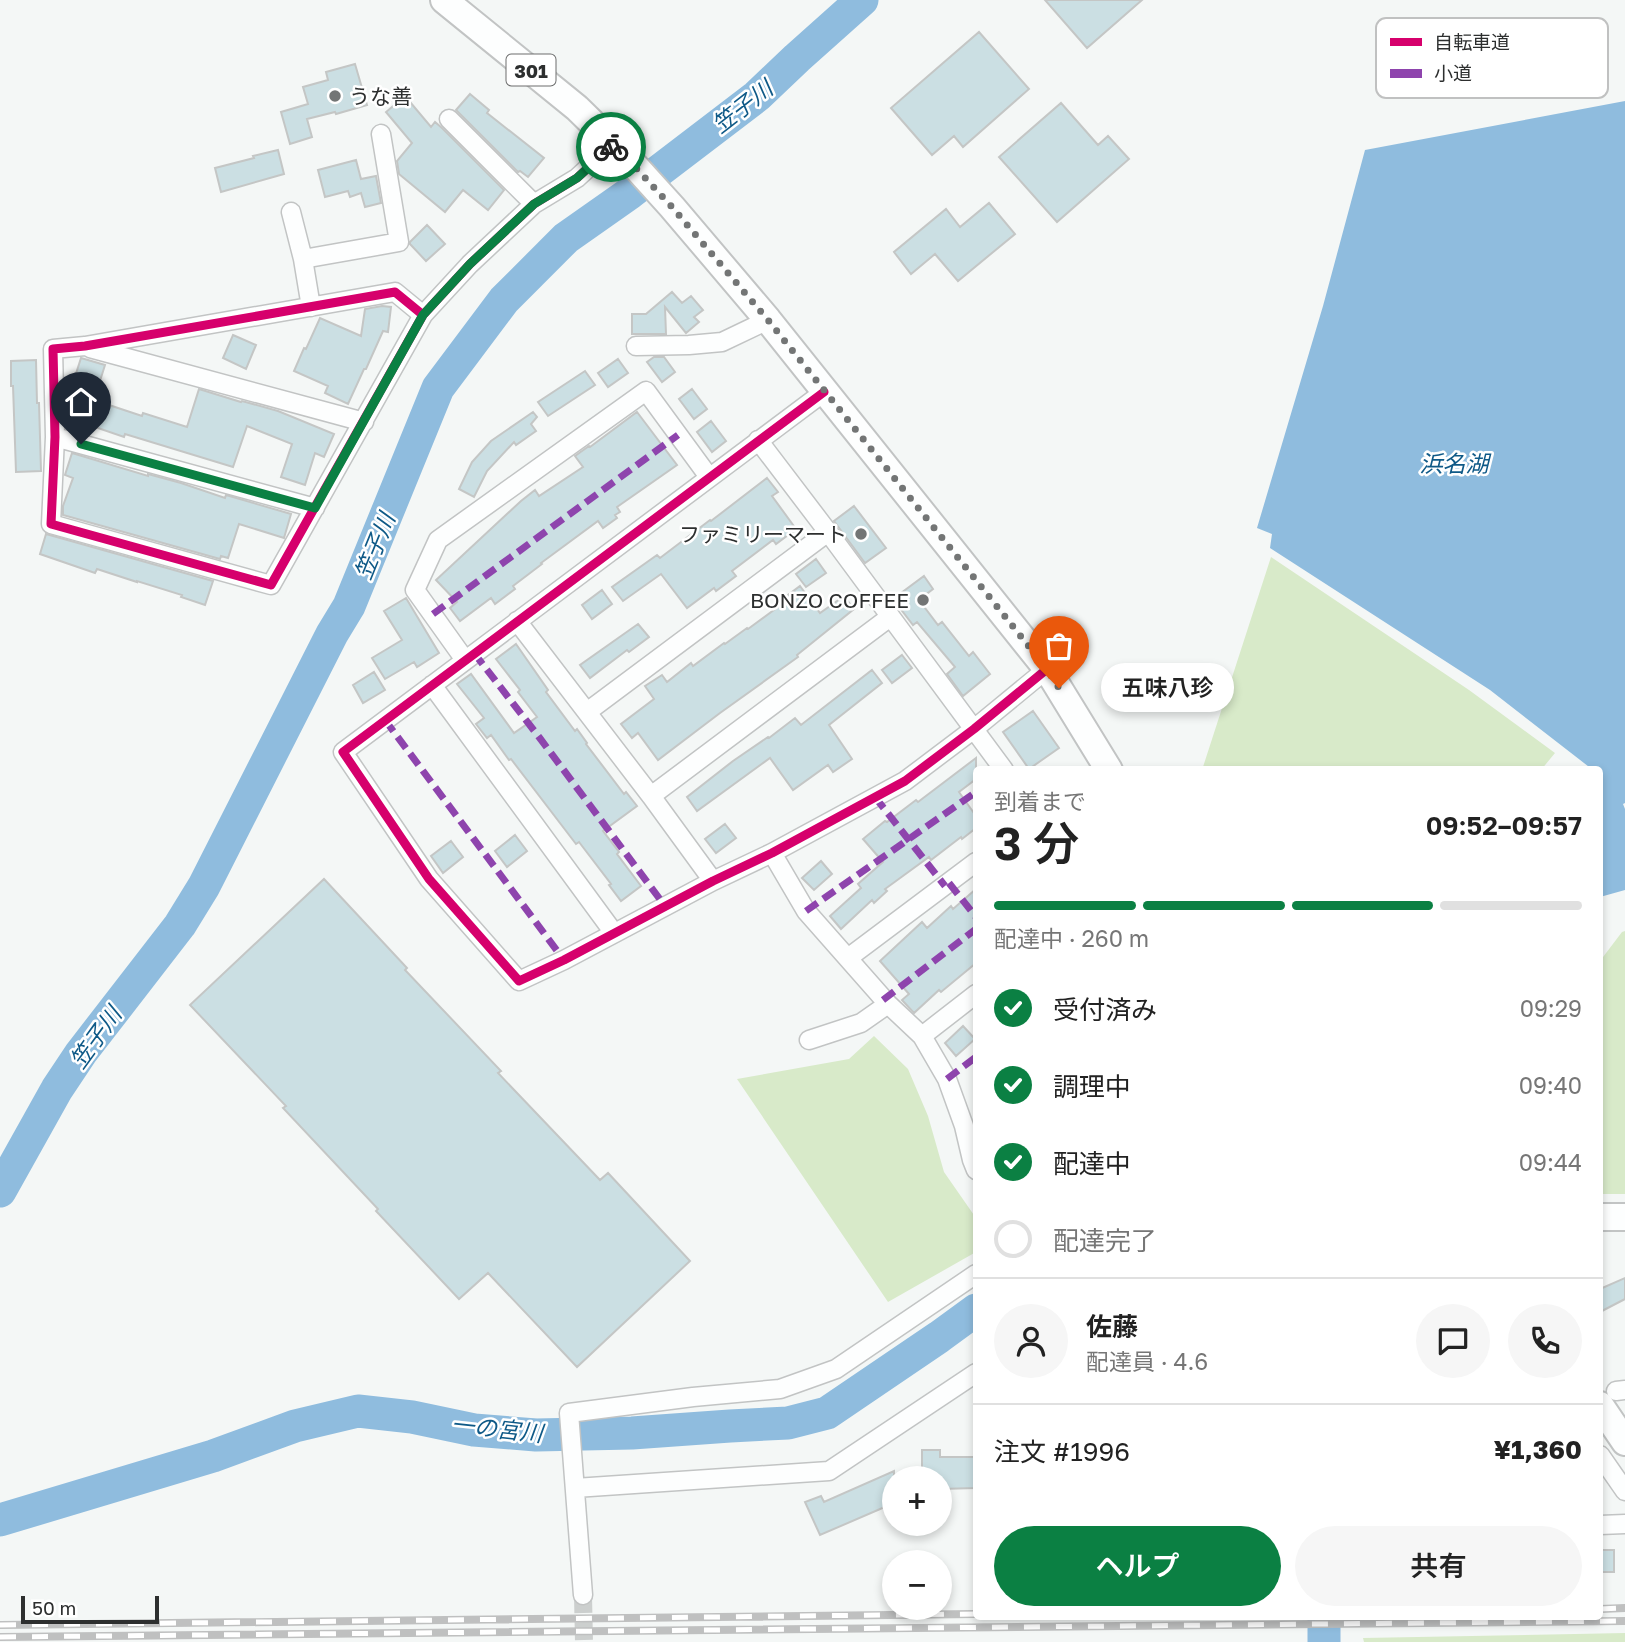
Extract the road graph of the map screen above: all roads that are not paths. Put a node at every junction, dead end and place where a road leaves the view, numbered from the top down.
1 (444, 0) edge
2 (449, 119) dead end
3 (380, 134) dead end
4 (619, 150) junction
5 (534, 204) junction
6 (291, 212) dead end
7 (303, 259) junction
8 (311, 307) junction
9 (423, 315) junction
10 (768, 320) junction
11 (85, 346) junction
12 (636, 346) dead end
13 (824, 392) junction
14 (364, 422) junction
15 (55, 437) junction
16 (758, 440) junction
17 (709, 477) junction
18 (315, 508) junction
19 (828, 532) junction
20 (890, 617) junction
21 (517, 621) junction
22 (466, 660) junction
23 (1047, 669) junction
24 (432, 685) junction
25 (587, 712) junction
26 (974, 729) junction
27 (1001, 766) edge
28 (1107, 766) edge
29 (651, 796) junction
30 (772, 853) junction
31 (973, 864) edge
32 (713, 881) junction
33 (614, 933) junction
34 (848, 958) junction
35 (973, 996) edge
36 (888, 1004) junction
37 (922, 1036) junction
38 (809, 1040) dead end
39 (970, 1123) edge
40 (973, 1162) edge
41 (1603, 1217) edge
42 (1625, 1217) edge
43 (973, 1276) edge
44 (973, 1375) edge
45 (1615, 1396) edge
46 (1625, 1442) edge
47 (1603, 1459) edge
48 (575, 1488) junction
49 (1625, 1491) edge
50 (1625, 1524) edge
51 (1603, 1525) edge
52 (583, 1595) tunnel mouth

1 - 4 highway, 301
2 - 5 street
3 - 7 street
4 - 5 street
4 - 10 highway, 301
5 - 9 street
6 - 7 street
7 - 8 street
8 - 9 street
8 - 11 street
9 - 14 street
10 - 12 street
10 - 13 highway, 301
11 - 14 street
11 - 15 street
13 - 16 street
13 - 23 highway, 301
14 - 18 street
15 - 18 street
15 - 18 street
16 - 17 street
16 - 19 street
17 - 21 street
17 - 22 street
19 - 20 street
19 - 25 street
20 - 26 street
20 - 29 street
21 - 22 street
21 - 25 street
22 - 24 street
23 - 26 street
23 - 28 highway, 301
24 - 33 street
24 - 33 street
25 - 29 street
26 - 27 street
26 - 30 street
29 - 32 street
30 - 32 street
30 - 34 street
31 - 34 street
32 - 33 street
34 - 36 street
35 - 37 street
36 - 37 street
36 - 38 street
37 - 39 street
39 - 40 street
41 - 42 highway
43 - 48 street
44 - 48 street
45 - 46 highway
47 - 49 street
48 - 52 street
50 - 51 street

